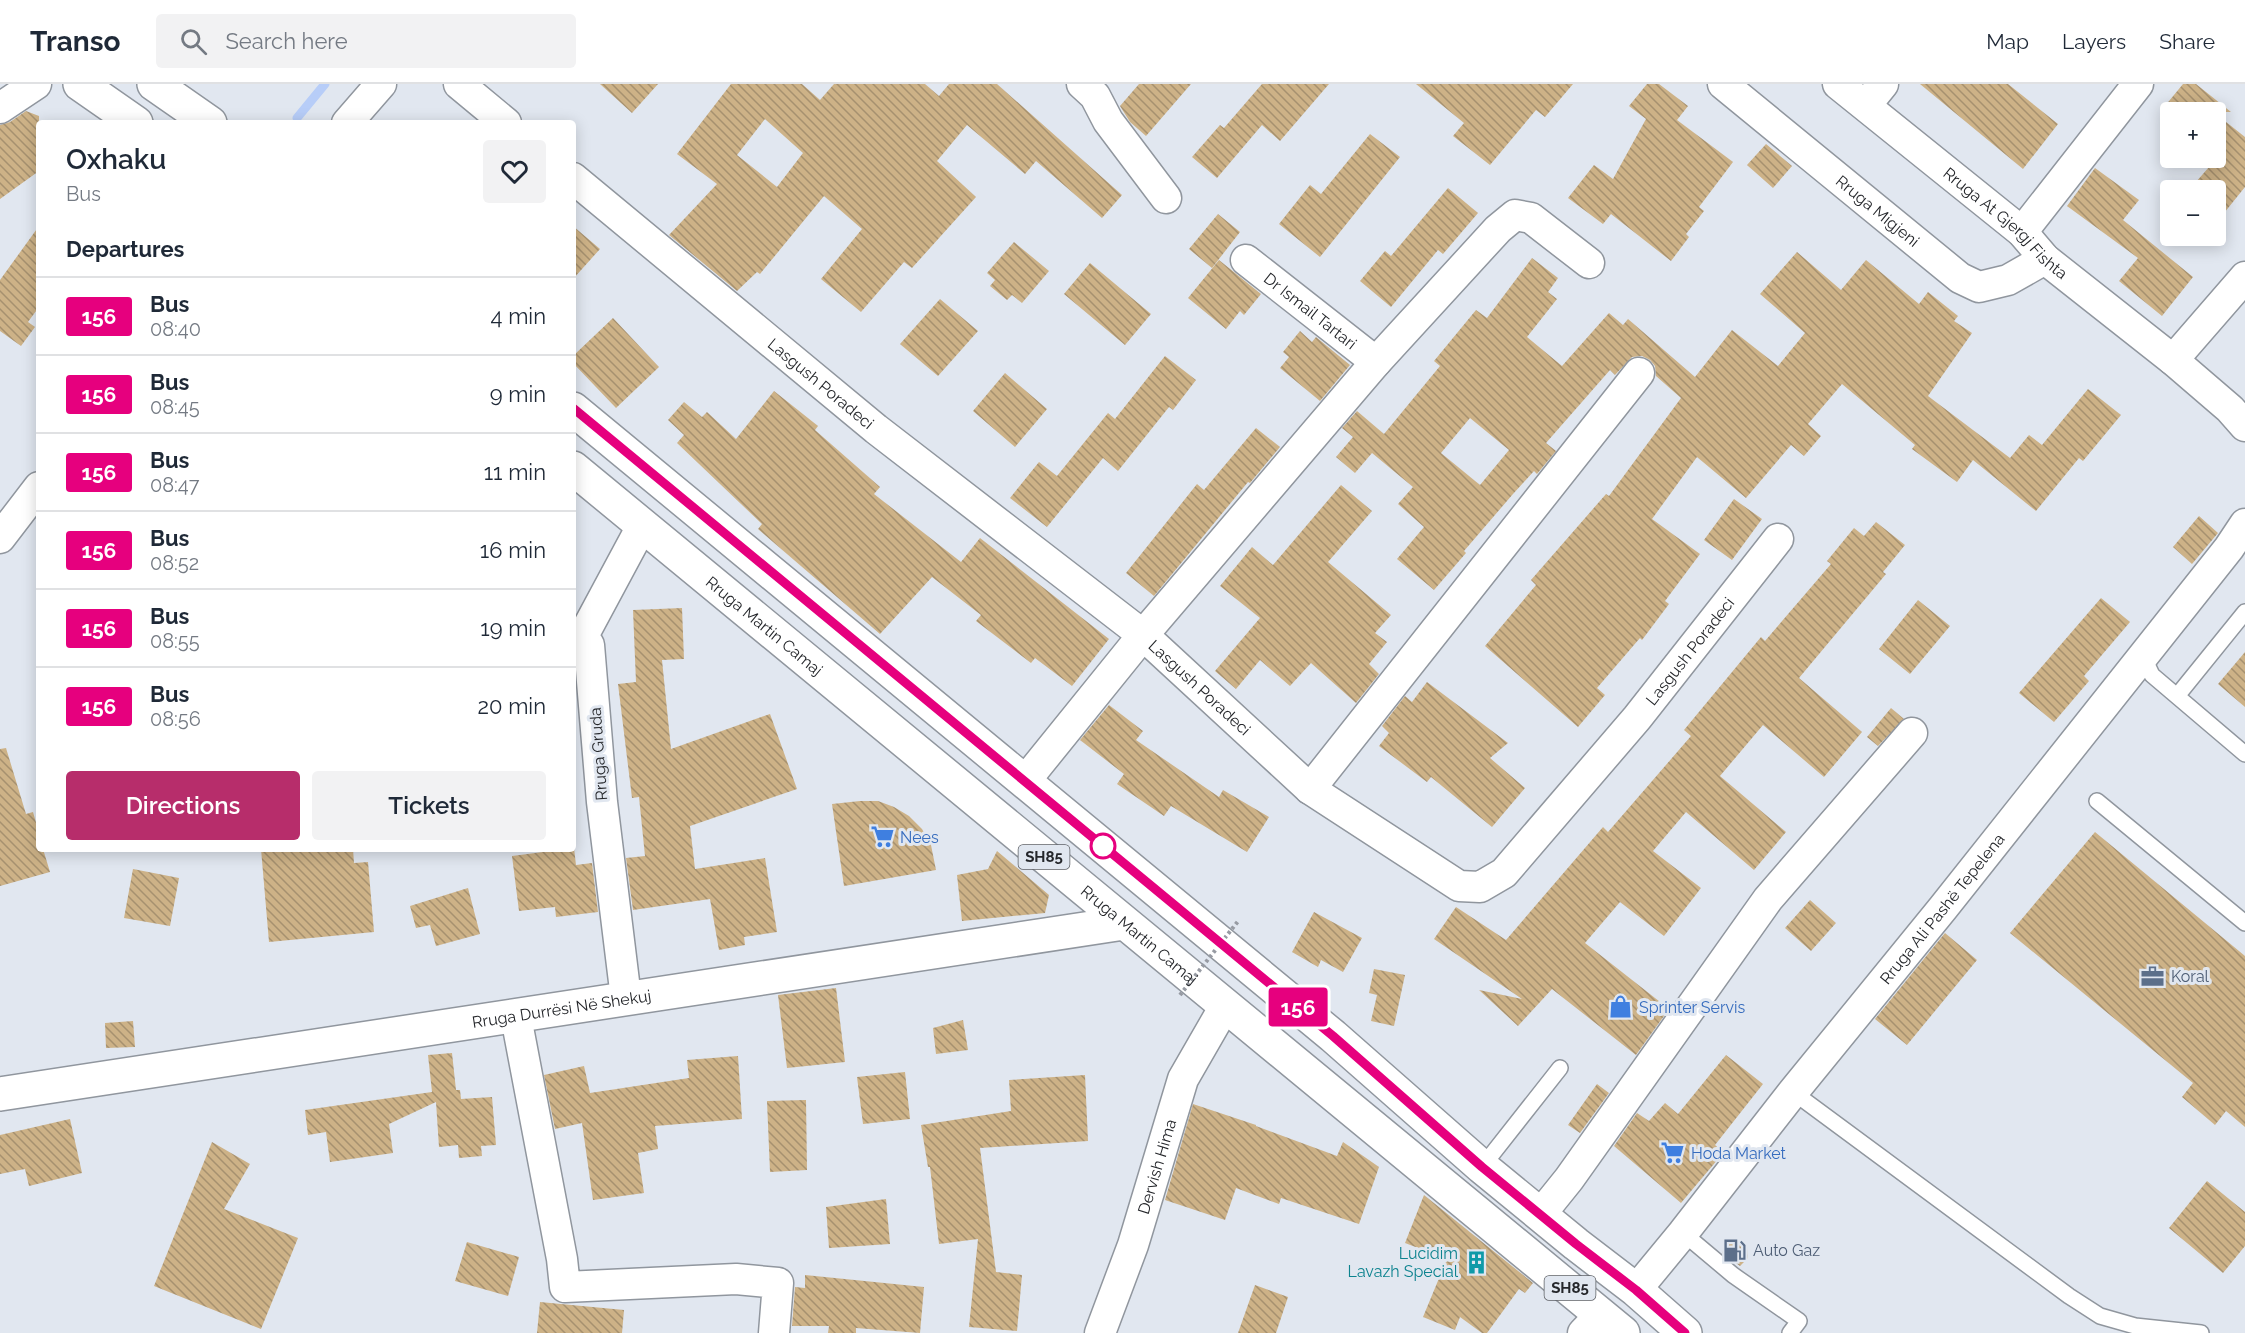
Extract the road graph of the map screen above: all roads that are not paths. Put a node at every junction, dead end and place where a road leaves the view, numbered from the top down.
1 (36, 84) edge
2 (80, 84) edge
3 (154, 84) edge
4 (381, 84) edge
5 (459, 84) edge
6 (1082, 84) edge
7 (1723, 84) edge
8 (1838, 84) edge
9 (2138, 84) edge
10 (1874, 95) edge
11 (0, 108) edge
12 (132, 120) edge
13 (206, 120) edge
14 (350, 120) edge
15 (502, 120) edge
16 (576, 180) edge
17 (1166, 198) dead end
18 (2022, 232) junction
19 (2045, 259) junction
20 (1246, 260) dead end
21 (1589, 263) dead end
22 (2245, 277) edge
23 (2173, 360) junction
24 (1376, 362) junction
25 (1639, 374) dead end
26 (576, 410) edge
27 (2245, 426) edge
28 (576, 471) edge
29 (36, 491) edge
30 (2245, 524) edge
31 (642, 526) junction
32 (0, 538) edge
33 (1778, 539) dead end
34 (2245, 612) edge
35 (1143, 635) junction
36 (578, 637) edge
37 (2143, 656) junction
38 (2177, 696) junction
39 (1912, 733) dead end
40 (2245, 754) edge
41 (1025, 781) junction
42 (1310, 789) junction
43 (2097, 801) dead end
44 (1125, 923) junction
45 (2245, 923) edge
46 (626, 998) junction
47 (1224, 1006) junction
48 (516, 1017) junction
49 (1560, 1068) dead end
50 (1793, 1092) junction
51 (0, 1094) edge
52 (1482, 1167) junction
53 (1540, 1215) junction
54 (1683, 1233) junction
55 (1636, 1290) junction
56 (1602, 1327) edge
57 (774, 1333) edge
58 (1100, 1333) edge
59 (1685, 1333) edge
60 (1790, 1333) edge
61 (2201, 1333) edge

1 - 11 street
2 - 12 main road
3 - 13 main road
4 - 14 street
5 - 15 street
6 - 17 street
7 - 19 street, Rruga Migjeni
8 - 10 street, Rruga At Gjergj Fishta
9 - 18 street
10 - 18 street, Rruga At Gjergj Fishta
16 - 35 street, Lasgush Poradeci
18 - 19 street, Rruga At Gjergj Fishta
19 - 23 street, Rruga At Gjergj Fishta
20 - 24 street, Dr Ismail Tartari
21 - 24 street
22 - 23 street
23 - 27 street
24 - 35 street
25 - 42 street
26 - 41 main road, SH85
28 - 31 main road, Rruga Martin Camaj / SH85
29 - 32 street
30 - 37 street, Rruga Ali Pashë Tepelena
31 - 36 street, Rruga Gruda
31 - 44 main road, Rruga Martin Camaj / SH85
33 - 42 street, Lasgush Poradeci
34 - 38 lane
35 - 41 street
35 - 42 street, Lasgush Poradeci
36 - 46 street, Rruga Gruda
37 - 38 lane
37 - 50 street, Rruga Ali Pashë Tepelena
38 - 40 lane
39 - 53 street
41 - 52 main road, SH85
43 - 45 lane
44 - 46 main road, Rruga Durrësi Në Shekuj
44 - 47 main road, Rruga Martin Camaj / SH85
46 - 48 main road, Rruga Durrësi Në Shekuj
47 - 56 main road, Rruga Martin Camaj / SH85
47 - 58 street, Dervish Hima
48 - 51 main road, Rruga Durrësi Në Shekuj
48 - 57 street
49 - 52 lane
50 - 54 street, Rruga Ali Pashë Tepelena
50 - 61 lane
52 - 53 main road, SH85
53 - 55 main road, SH85
54 - 55 street, Rruga Ali Pashë Tepelena
54 - 60 lane
55 - 59 main road, SH85

